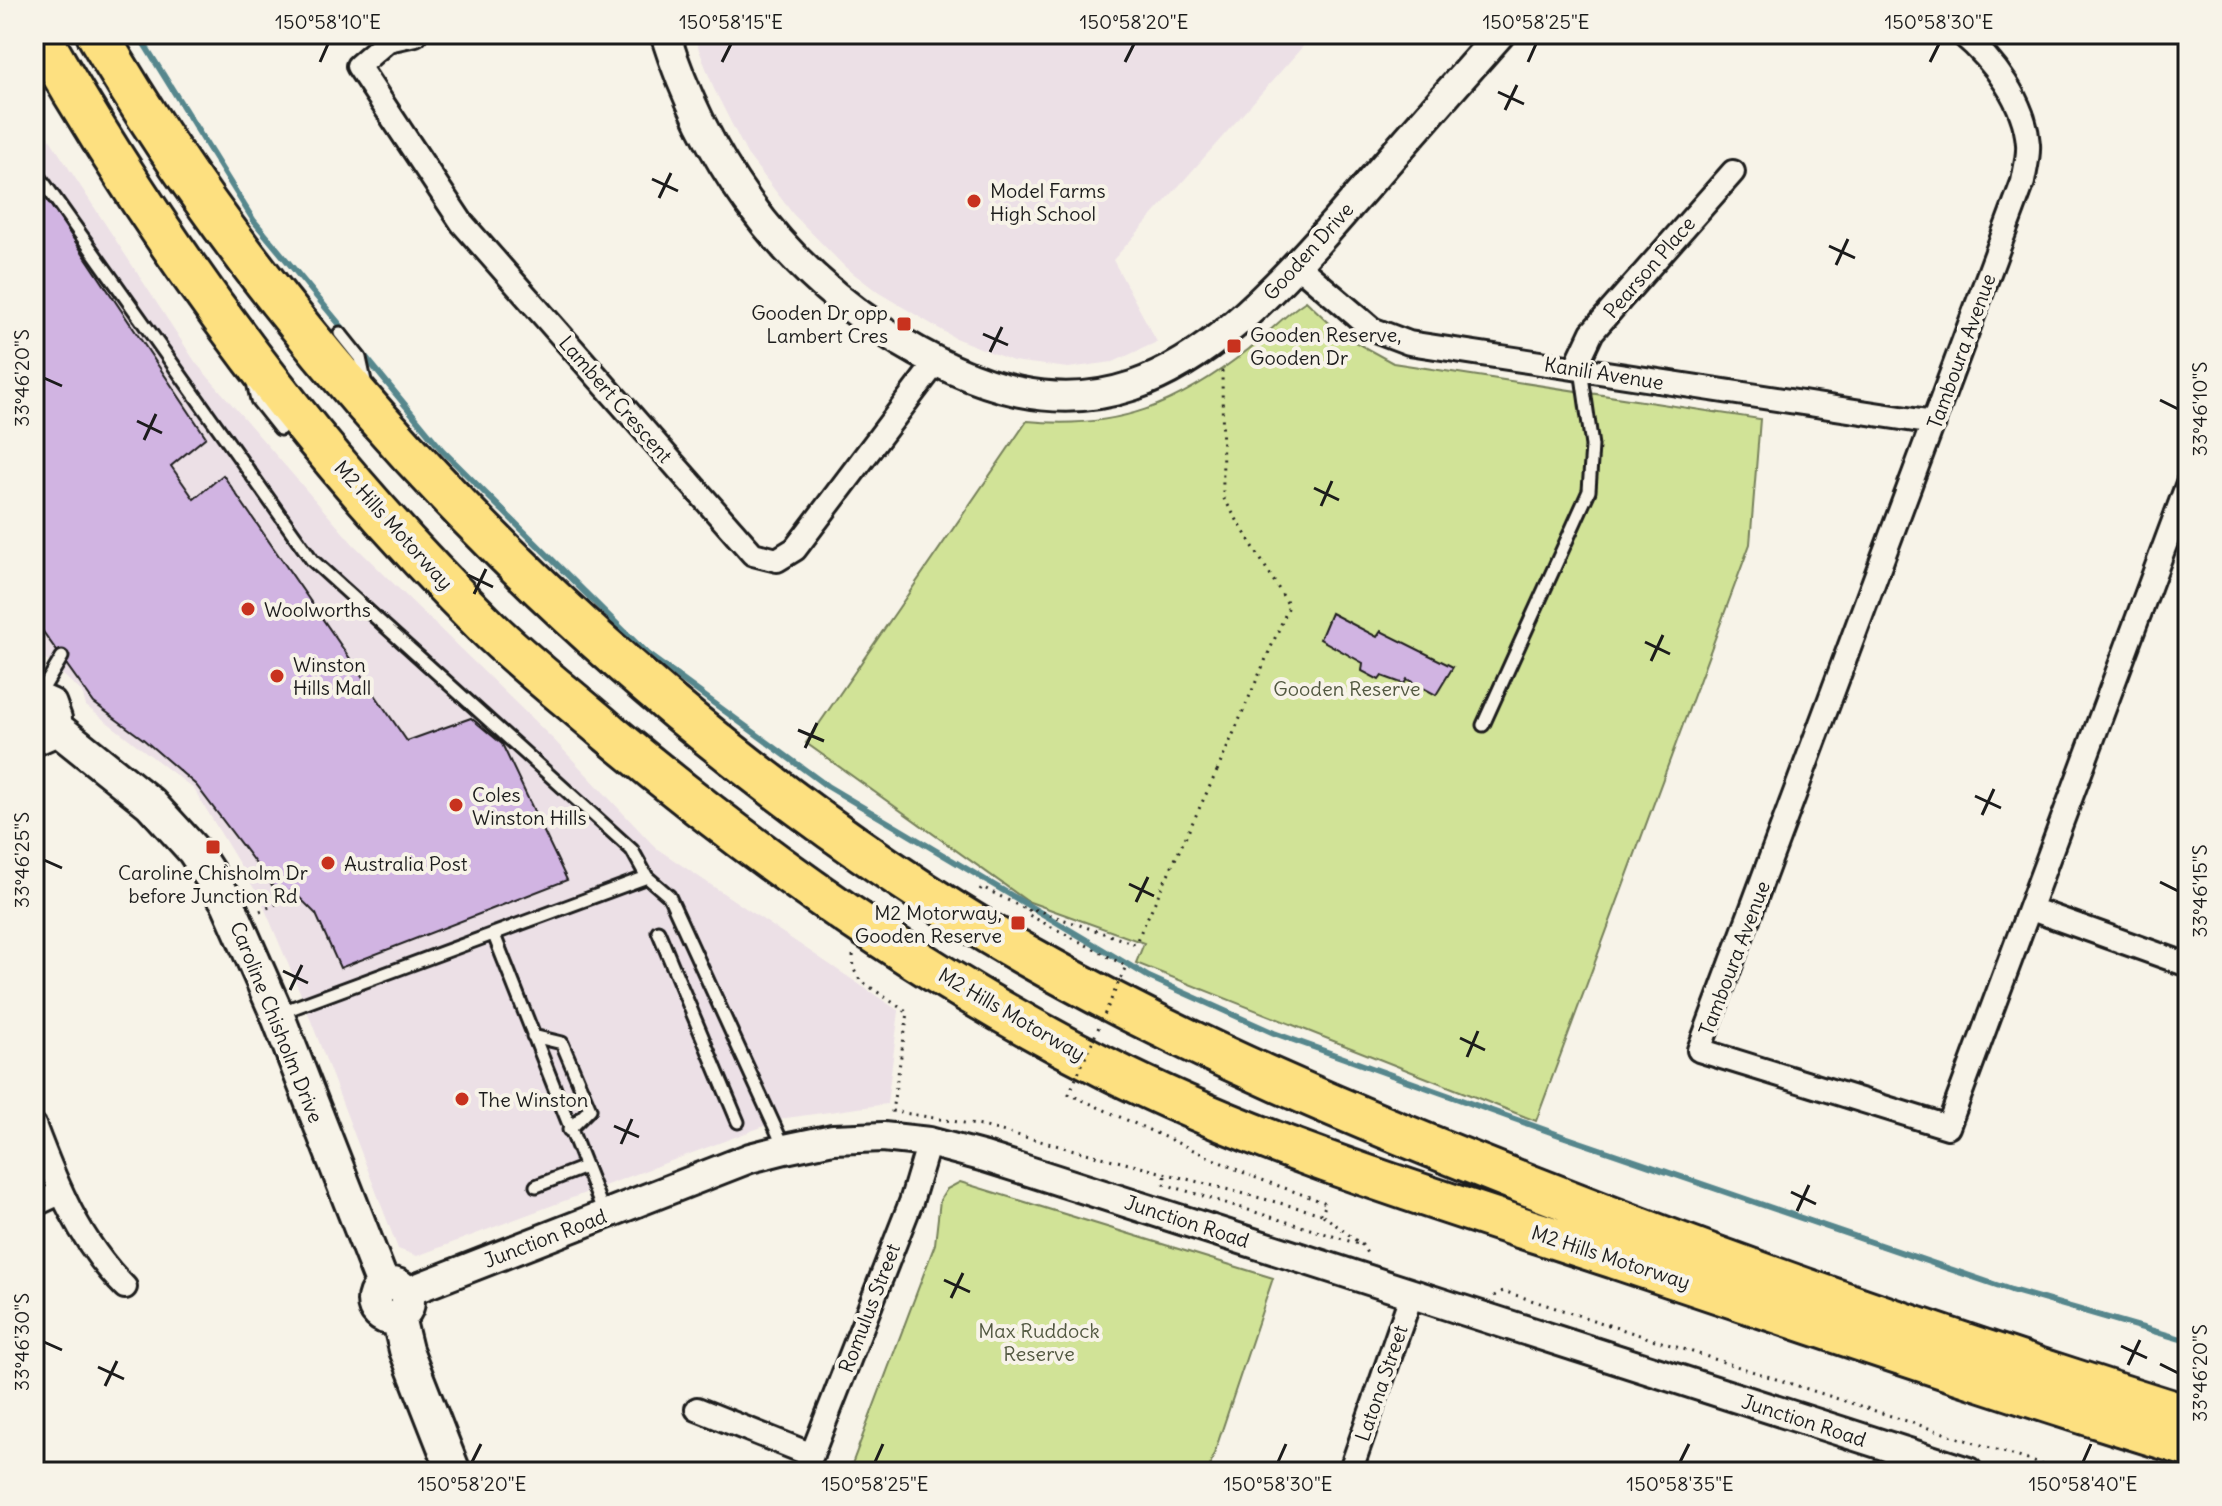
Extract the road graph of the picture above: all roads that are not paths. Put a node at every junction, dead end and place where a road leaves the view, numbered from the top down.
1 (39, 34) edge
2 (97, 34) edge
3 (415, 34) edge
4 (665, 34) edge
5 (1500, 34) edge
6 (1962, 34) edge
7 (34, 169) edge
8 (1733, 172) dead end
9 (1297, 265) junction
10 (340, 333) dead end
11 (248, 353) junction
12 (937, 361) junction
13 (1578, 369) junction
14 (371, 410) junction
15 (1934, 423) junction
16 (280, 429) dead end
17 (2188, 483) edge
18 (62, 657) dead end
19 (36, 698) edge
20 (1483, 725) dead end
21 (44, 732) edge
22 (647, 877) junction
23 (2031, 909) junction
24 (658, 931) dead end
25 (494, 935) junction
26 (2188, 965) edge
27 (277, 1014) junction
28 (533, 1036) junction
29 (738, 1122) dead end
30 (34, 1125) edge
31 (569, 1130) junction
32 (929, 1142) junction
33 (785, 1149) junction
34 (585, 1167) junction
35 (536, 1186) dead end
36 (60, 1193) junction
37 (34, 1205) edge
38 (605, 1215) junction
39 (125, 1287) dead end
40 (1412, 1293) junction
41 (396, 1298) junction
42 (697, 1409) dead end
43 (2188, 1416) edge
44 (2188, 1446) edge
45 (808, 1464) edge
46 (454, 1472) edge
47 (1350, 1472) edge
48 (1968, 1472) edge

1 - 11 highway, M2 Hills Motorway
2 - 14 highway, M2 Hills Motorway
3 - 12 street, Lambert Crescent
4 - 12 street, Gooden Drive
5 - 9 street, Gooden Drive
6 - 15 street, Tamboura Avenue
7 - 22 lane
8 - 13 street, Pearson Place
9 - 12 street, Gooden Drive
9 - 13 street, Kanili Avenue
10 - 14 lane
11 - 16 lane
11 - 44 highway, M2 Hills Motorway
13 - 15 street, Kanili Avenue
13 - 20 lane
14 - 43 highway, M2 Hills Motorway
15 - 23 street, Tamboura Avenue
17 - 23 street, Tamboura Avenue
18 - 19 lane
19 - 21 main road
21 - 27 main road, Caroline Chisholm Drive
22 - 25 lane
22 - 33 lane
23 - 26 street
24 - 29 lane
25 - 27 lane
25 - 28 lane
27 - 41 main road, Caroline Chisholm Drive
28 - 31 lane
28 - 31 lane
30 - 36 street
31 - 34 lane
32 - 33 street, Junction Road
32 - 40 street, Junction Road
32 - 45 street, Romulus Street
33 - 38 street, Junction Road
34 - 35 lane
34 - 38 lane
36 - 37 street
36 - 39 street
38 - 41 street, Junction Road
40 - 47 street, Latona Street
40 - 48 street, Junction Road
41 - 46 main road, Caroline Chisholm Drive
42 - 45 street

